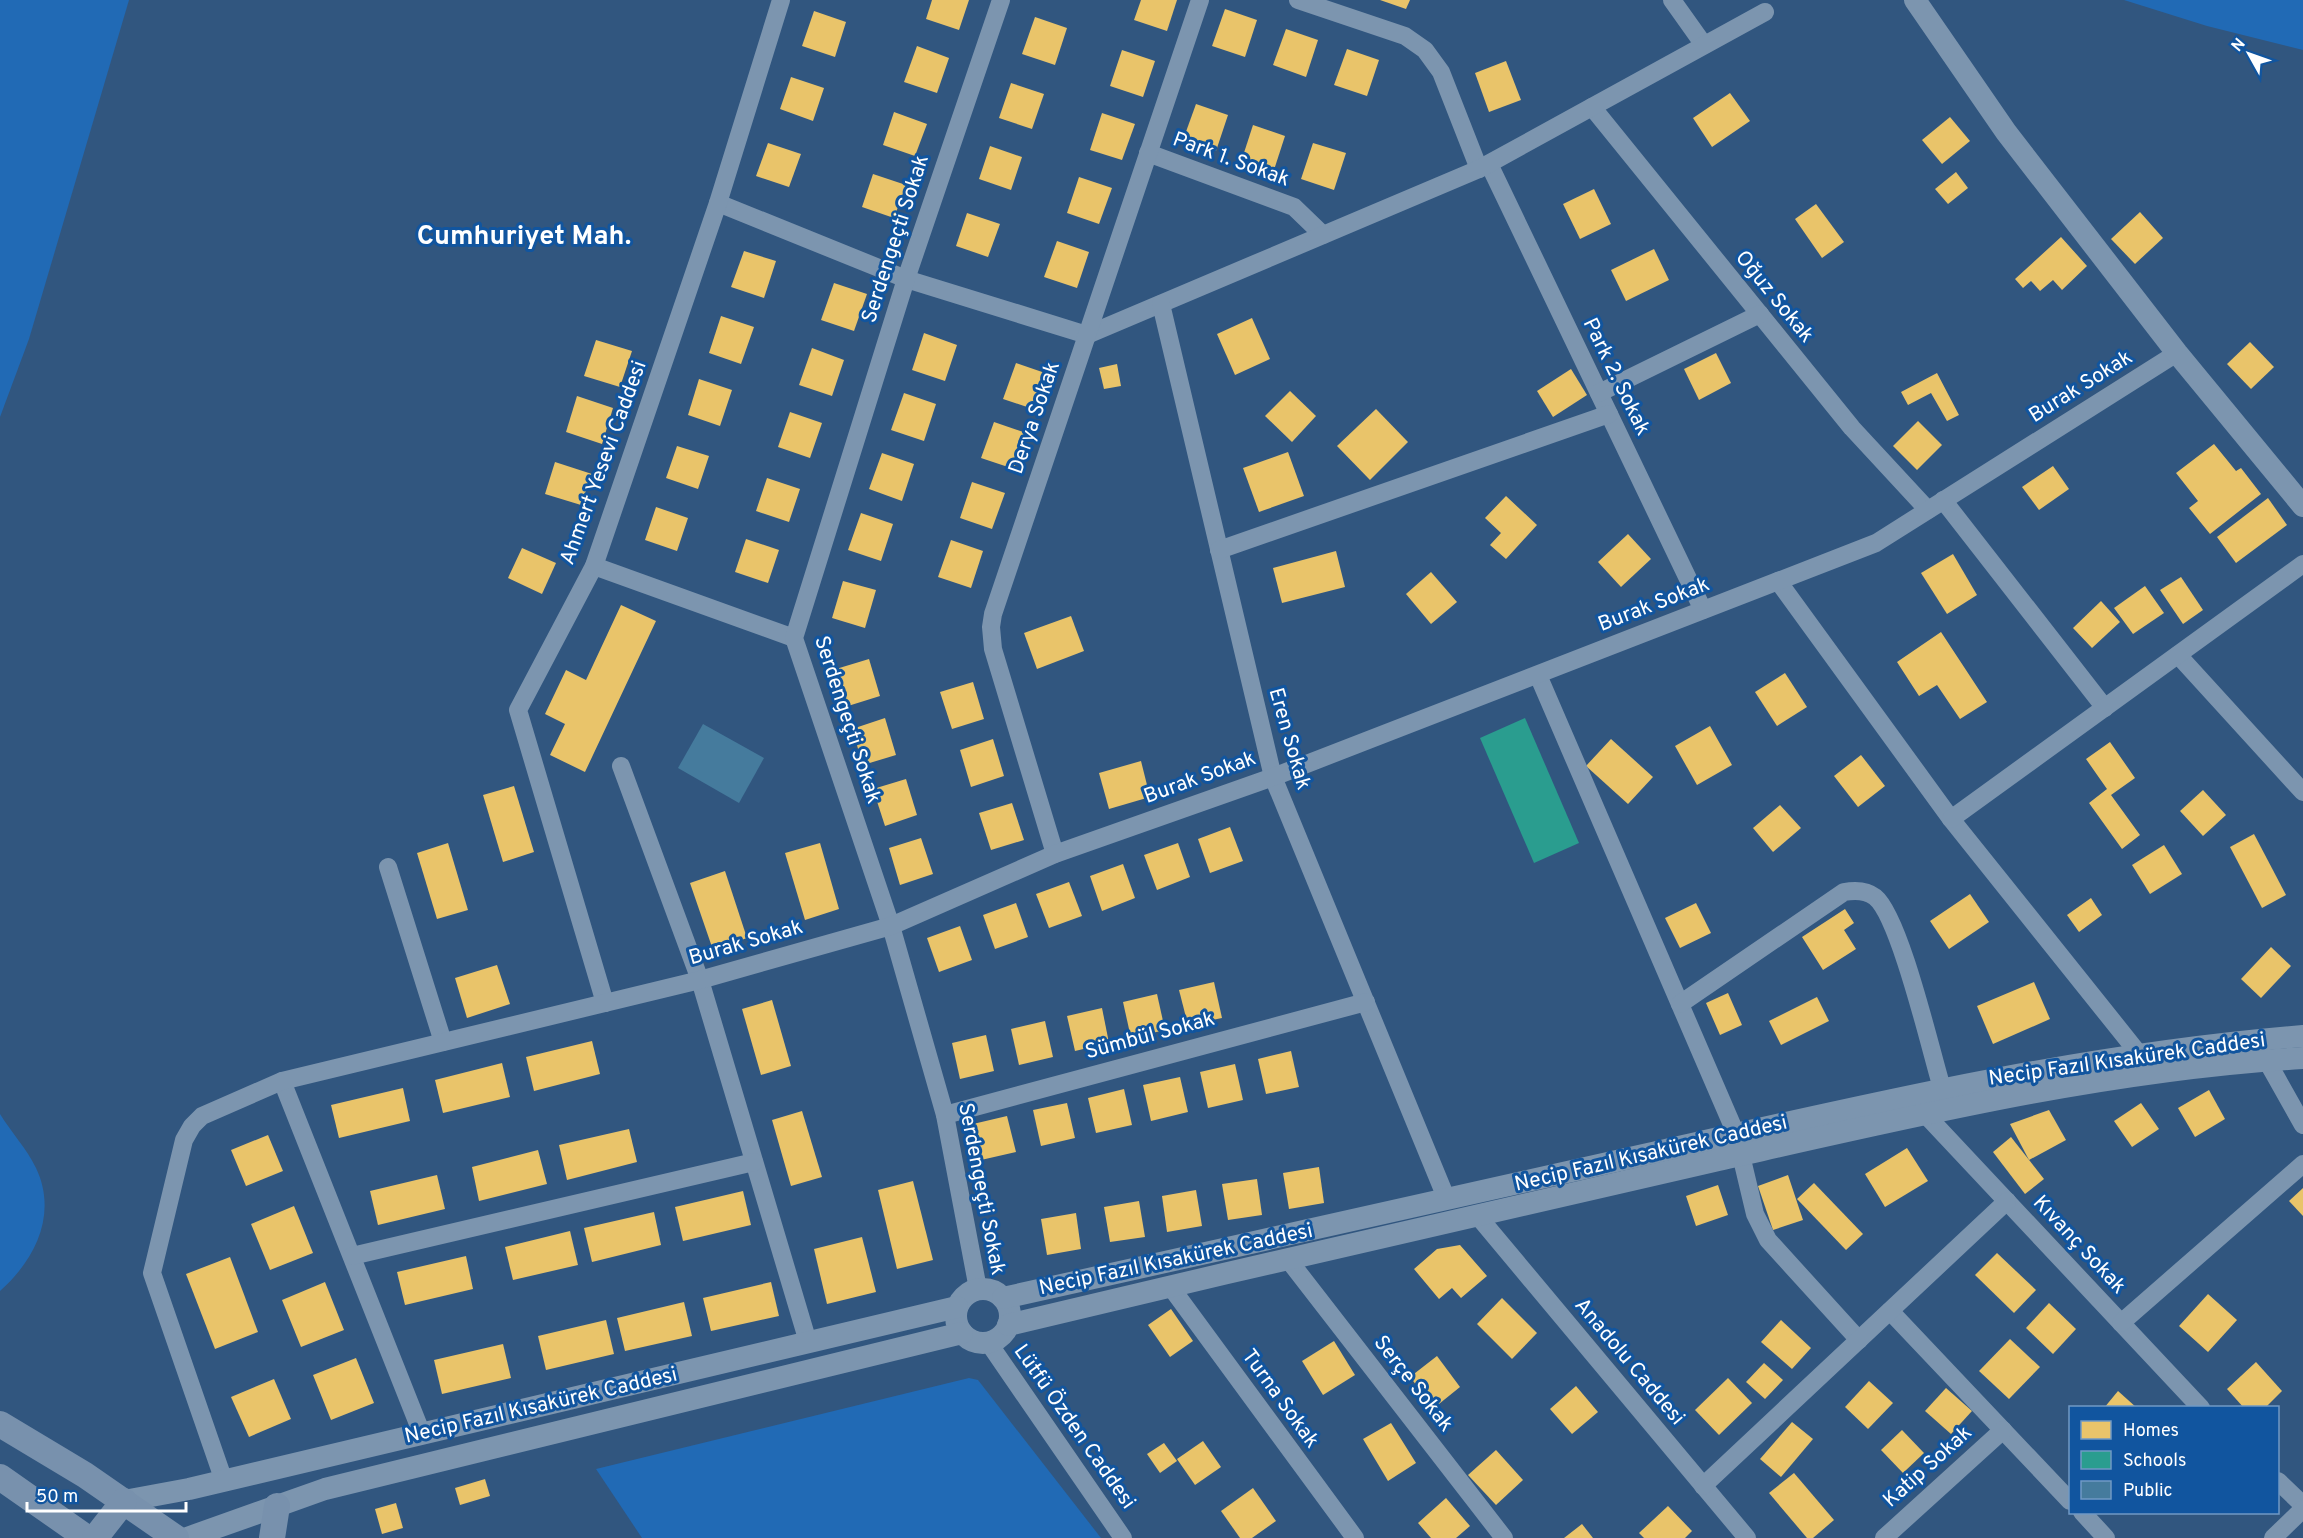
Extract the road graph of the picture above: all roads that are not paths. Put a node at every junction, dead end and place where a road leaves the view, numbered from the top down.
1 (781, 0) edge
2 (1001, 0) edge
3 (1200, 0) edge
4 (1298, 0) edge
5 (1672, 0) edge
6 (1915, 0) edge
7 (1765, 12) dead end
8 (1704, 45) junction
9 (1592, 107) junction
10 (1149, 153) junction
11 (1484, 166) junction
12 (718, 203) junction
13 (1323, 235) junction
14 (906, 279) junction
15 (1161, 304) junction
16 (1760, 314) junction
17 (1087, 335) junction
18 (2177, 353) junction
19 (1599, 393) junction
20 (1609, 414) junction
21 (1943, 500) junction
22 (2303, 506) edge
23 (1928, 510) junction
24 (1219, 550) junction
25 (2303, 564) edge
26 (594, 566) junction
27 (1778, 581) junction
28 (1703, 610) junction
29 (794, 638) junction
30 (2178, 655) junction
31 (1538, 675) junction
32 (2105, 708) junction
33 (621, 766) dead end
34 (1273, 777) junction
35 (2303, 792) edge
36 (1951, 819) junction
37 (1055, 854) junction
38 (388, 867) dead end
39 (891, 926) junction
40 (700, 980) junction
41 (1366, 1002) junction
42 (605, 1003) junction
43 (1680, 1004) junction
44 (2303, 1036) edge
45 (443, 1042) junction
46 (2139, 1054) junction
47 (2303, 1058) edge
48 (2267, 1061) junction
49 (282, 1081) junction
50 (1941, 1089) junction
51 (945, 1114) junction
52 (1925, 1114) junction
53 (2303, 1125) edge
54 (1738, 1145) junction
55 (754, 1162) junction
56 (2303, 1164) edge
57 (1447, 1200) junction
58 (2007, 1201) junction
59 (1477, 1215) junction
60 (352, 1256) junction
61 (1287, 1258) junction
62 (1170, 1286) junction
63 (978, 1289) junction
64 (1003, 1298) junction
65 (957, 1307) junction
66 (1890, 1311) junction
67 (2121, 1323) junction
68 (1008, 1324) junction
69 (962, 1333) junction
70 (1859, 1340) junction
71 (808, 1342) junction
72 (988, 1342) junction
73 (2199, 1406) edge
74 (0, 1424) edge
75 (2003, 1430) junction
76 (422, 1434) junction
77 (0, 1477) edge
78 (224, 1480) junction
79 (2279, 1483) edge
80 (1703, 1485) junction
81 (2069, 1500) edge
82 (124, 1501) junction
83 (277, 1506) junction
84 (2303, 1507) edge
85 (2084, 1514) edge
86 (87, 1538) edge
87 (95, 1538) edge
88 (176, 1538) edge
89 (187, 1538) edge
90 (272, 1538) edge
91 (1123, 1538) edge
92 (1355, 1538) edge
93 (1504, 1538) edge
94 (1747, 1538) edge
95 (1884, 1538) edge
96 (2106, 1538) edge
97 (2273, 1538) edge

1 - 12 street, Ahmert Yesevi Caddesi
2 - 14 street, Serdengeçti Sokak
3 - 10 street, Derya Sokak
4 - 11 street, Park 2. Sokak
5 - 8 street
6 - 18 street
7 - 8 street
8 - 9 street
9 - 11 street
9 - 16 street, Oğuz Sokak
10 - 13 street, Park 1. Sokak
10 - 17 street, Derya Sokak
11 - 13 street
11 - 19 street, Park 2. Sokak
12 - 14 street
12 - 26 street, Ahmert Yesevi Caddesi
13 - 15 street
14 - 17 street
14 - 29 street, Serdengeçti Sokak
15 - 17 street
15 - 24 street, Eren Sokak
16 - 19 street
16 - 23 street, Oğuz Sokak
17 - 37 street, Derya Sokak
18 - 21 street, Burak Sokak
18 - 22 street
19 - 20 street, Park 2. Sokak
20 - 24 street
20 - 28 street, Park 2. Sokak
21 - 23 street, Burak Sokak
21 - 32 street
23 - 27 street, Burak Sokak
24 - 34 street, Eren Sokak
25 - 30 street
26 - 29 street
26 - 42 street, Ahmert Yesevi Caddesi
27 - 28 street, Burak Sokak
27 - 36 street
28 - 31 street, Burak Sokak
29 - 39 street, Serdengeçti Sokak
30 - 32 street
30 - 35 street
31 - 34 street, Burak Sokak
31 - 43 street
32 - 36 street
33 - 40 street
34 - 37 street, Burak Sokak
34 - 41 street, Eren Sokak
36 - 46 street
37 - 39 street, Burak Sokak
38 - 45 street
39 - 40 street, Burak Sokak
39 - 51 street, Serdengeçti Sokak
40 - 42 street, Burak Sokak
40 - 55 street
41 - 51 street, Sümbül Sokak
41 - 57 street, Eren Sokak
42 - 45 street, Burak Sokak
43 - 50 street
43 - 54 street
44 - 46 street, Necip Fazıl Kısakürek Caddesi
45 - 49 street, Burak Sokak
46 - 50 street, Necip Fazıl Kısakürek Caddesi
47 - 48 street, Necip Fazıl Kısakürek Caddesi
48 - 52 street, Necip Fazıl Kısakürek Caddesi
48 - 53 street
49 - 60 street
49 - 78 street, Burak Sokak
50 - 54 street, Necip Fazıl Kısakürek Caddesi
51 - 63 street, Serdengeçti Sokak
52 - 54 street, Necip Fazıl Kısakürek Caddesi
52 - 58 street, Kıvanç Sokak
54 - 57 street, Necip Fazıl Kısakürek Caddesi
54 - 59 street, Necip Fazıl Kısakürek Caddesi
54 - 70 street
55 - 60 street
55 - 71 street
56 - 67 street
57 - 64 street, Necip Fazıl Kısakürek Caddesi
58 - 66 street
58 - 67 street, Kıvanç Sokak
59 - 61 street, Necip Fazıl Kısakürek Caddesi
59 - 80 street, Anadolu Caddesi
60 - 76 street
61 - 62 street, Necip Fazıl Kısakürek Caddesi
61 - 93 street, Serçe Sokak
62 - 68 street, Necip Fazıl Kısakürek Caddesi
62 - 92 street, Turna Sokak
63 - 64 street
63 - 65 street
64 - 68 street
65 - 69 street
65 - 71 street, Necip Fazıl Kısakürek Caddesi
66 - 70 street
66 - 75 street
67 - 73 street, Kıvanç Sokak
68 - 72 street
69 - 72 street
69 - 83 street, Necip Fazıl Kısakürek Caddesi
70 - 80 street
71 - 76 street, Necip Fazıl Kısakürek Caddesi
72 - 91 street, Lütfü Özden Caddesi
74 - 82 main road
75 - 81 street
75 - 95 street, Katip Sokak
76 - 78 street, Necip Fazıl Kısakürek Caddesi
77 - 86 main road
78 - 82 street, Necip Fazıl Kısakürek Caddesi
79 - 84 street
80 - 94 street, Anadolu Caddesi
82 - 87 main road
82 - 88 main road
83 - 89 street, Necip Fazıl Kısakürek Caddesi
83 - 90 main road
84 - 97 street
85 - 96 street

